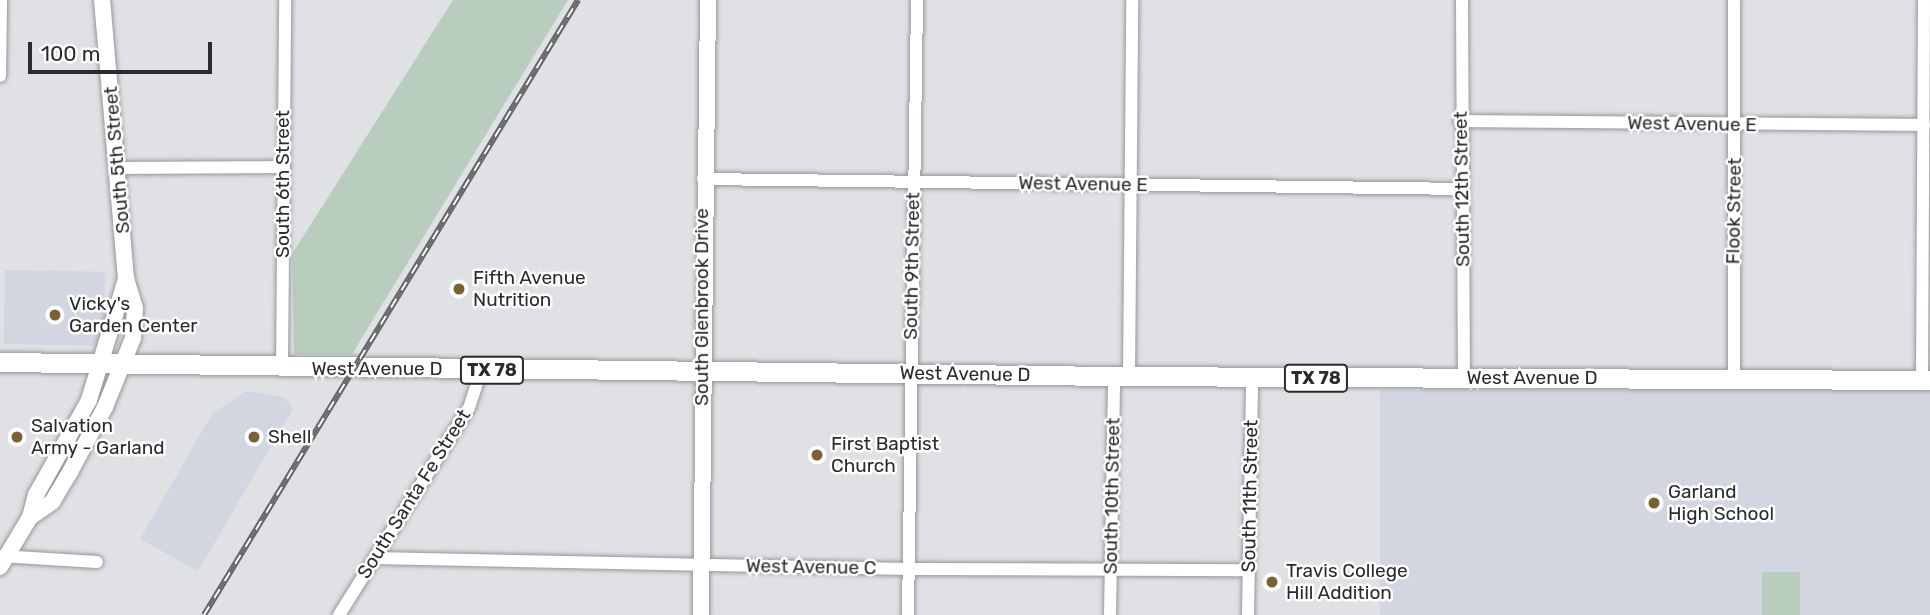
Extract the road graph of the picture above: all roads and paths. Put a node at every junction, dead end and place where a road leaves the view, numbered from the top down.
1 (1, 0) edge
2 (102, 0) edge
3 (285, 0) edge
4 (708, 0) edge
5 (917, 0) edge
6 (1132, 0) edge
7 (1462, 0) edge
8 (1734, 0) edge
9 (1924, 0) edge
10 (0, 76) edge
11 (1460, 121) junction
12 (1735, 125) junction
13 (1924, 125) junction
14 (284, 167) junction
15 (119, 168) junction
16 (703, 179) junction
17 (913, 182) junction
18 (1130, 185) junction
19 (1462, 189) junction
20 (126, 279) junction
21 (0, 362) edge
22 (102, 365) junction
23 (124, 365) junction
24 (282, 368) junction
25 (481, 370) junction
26 (702, 371) junction
27 (912, 373) junction
28 (1121, 376) junction
29 (1252, 377) junction
30 (1464, 378) junction
31 (1734, 380) junction
32 (1926, 380) edge
33 (30, 517) junction
34 (374, 558) junction
35 (2, 560) edge
36 (97, 562) dead end
37 (701, 564) junction
38 (908, 569) junction
39 (1111, 570) junction
40 (1248, 570) junction
41 (339, 615) edge
42 (701, 615) edge
43 (908, 615) edge
44 (1110, 615) edge
45 (1248, 615) edge

1 - 10 street
2 - 15 street, South 5th Street
3 - 14 street, South 6th Street
4 - 16 street, South Glenbrook Drive
5 - 17 street, South 9th Street
6 - 18 street, South 10th Street
7 - 11 street, South 12th Street
8 - 12 street, Flook Street
9 - 13 street
11 - 12 street, West Avenue E
11 - 19 street, South 12th Street
12 - 13 street, West Avenue E
12 - 31 street, Flook Street
13 - 32 street
14 - 15 street
14 - 24 street, South 6th Street
15 - 20 street, South 5th Street
16 - 17 street, West Avenue E
16 - 26 street, South Glenbrook Drive
17 - 18 street, West Avenue E
17 - 27 street, South 9th Street
18 - 19 street, West Avenue E
18 - 28 street, South 10th Street
19 - 30 street, South 12th Street
20 - 22 street, South 5th Street
20 - 23 street, South 5th Street
21 - 22 main road, West Avenue D / TX 78
22 - 23 main road, West Avenue D / TX 78
22 - 33 street, South 5th Street
23 - 24 main road, West Avenue D / TX 78
23 - 33 street, South 5th Street
24 - 25 main road, West Avenue D / TX 78
25 - 26 main road, West Avenue D / TX 78
25 - 34 street, South Santa Fe Street
26 - 27 main road, West Avenue D / TX 78
26 - 37 street, South Glenbrook Drive
27 - 28 main road, West Avenue D / TX 78
27 - 38 street, South 9th Street
28 - 29 main road, West Avenue D / TX 78
28 - 39 street, South 10th Street
29 - 30 main road, West Avenue D / TX 78
29 - 40 street, South 11th Street
30 - 31 main road, West Avenue D / TX 78
31 - 32 main road, West Avenue D / TX 78
33 - 35 street, South 5th Street
34 - 37 street, West Avenue C
34 - 41 street, South Santa Fe Street
35 - 36 street
37 - 38 street, West Avenue C
37 - 42 street, South Glenbrook Drive
38 - 39 street, West Avenue C
38 - 43 street, South 9th Street
39 - 40 street, West Avenue C
39 - 44 street, South 10th Street
40 - 45 street, South 11th Street

